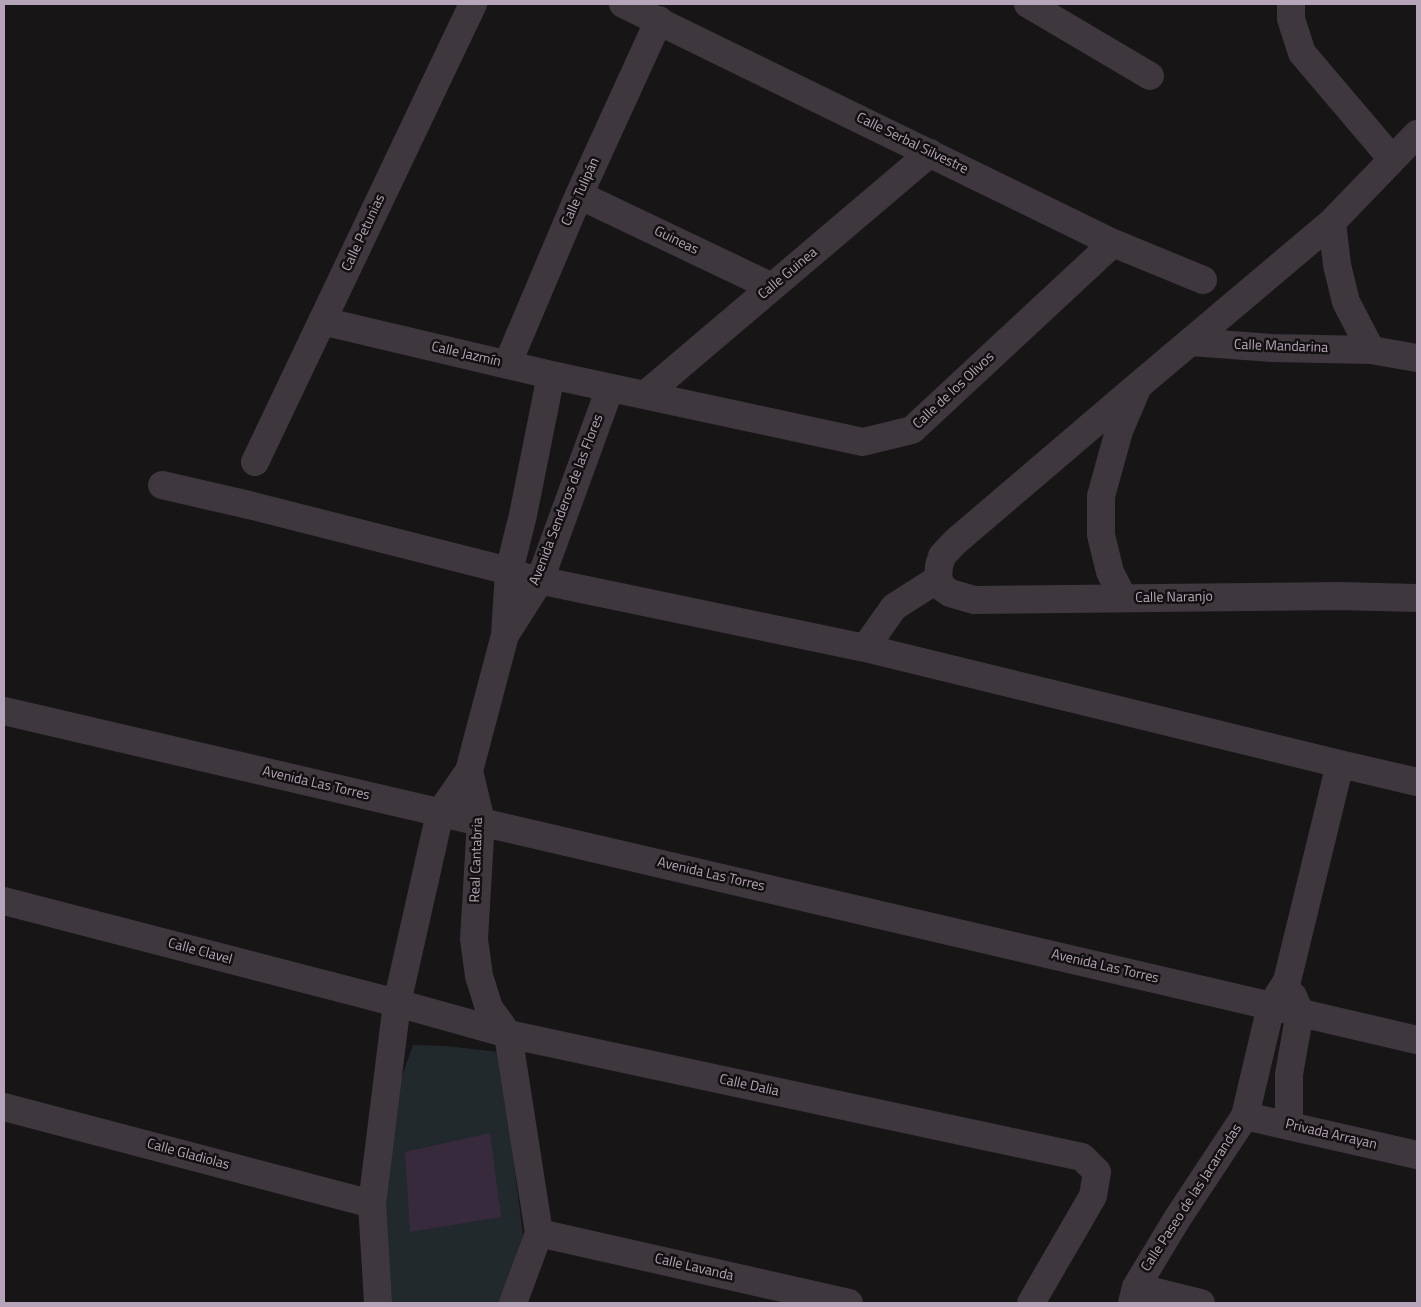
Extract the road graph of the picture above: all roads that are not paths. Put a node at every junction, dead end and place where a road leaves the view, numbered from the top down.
1 (473, 4) edge
2 (623, 4) edge
3 (1028, 4) edge
4 (1291, 4) edge
5 (659, 20) junction
6 (1150, 76) dead end
7 (1417, 134) edge
8 (930, 153) junction
9 (1392, 159) junction
10 (579, 195) junction
11 (1332, 222) junction
12 (1113, 243) junction
13 (1203, 280) dead end
14 (772, 288) junction
15 (322, 321) junction
16 (1191, 342) junction
17 (1371, 350) junction
18 (1417, 358) edge
19 (507, 365) junction
20 (551, 376) junction
21 (1138, 384) junction
22 (610, 388) junction
23 (645, 395) junction
24 (256, 462) dead end
25 (162, 486) dead end
26 (509, 571) junction
27 (938, 579) junction
28 (540, 580) junction
29 (1123, 598) junction
30 (1417, 598) edge
31 (505, 635) junction
32 (865, 648) junction
33 (4, 711) edge
34 (1340, 764) junction
35 (469, 771) junction
36 (1417, 782) edge
37 (440, 813) junction
38 (481, 821) junction
39 (4, 901) edge
40 (1287, 981) junction
41 (397, 1003) junction
42 (1271, 1006) junction
43 (1300, 1012) junction
44 (508, 1034) junction
45 (1417, 1040) edge
46 (4, 1106) edge
47 (1245, 1116) junction
48 (1289, 1126) junction
49 (1417, 1155) edge
50 (372, 1204) junction
51 (539, 1233) junction
52 (1134, 1295) edge
53 (378, 1303) edge
54 (513, 1303) edge
55 (849, 1303) edge
56 (1031, 1303) edge
57 (1201, 1303) edge

1 - 15 street, Calle Petunias
2 - 5 street, Calle Serbal Silvestre
3 - 6 street
4 - 9 street
5 - 8 street, Calle Serbal Silvestre
5 - 10 street, Calle Tulipán
7 - 9 street
8 - 12 street, Calle Serbal Silvestre
8 - 14 street, Calle Guinea
9 - 11 street
10 - 14 street, Guineas
10 - 19 street, Calle Tulipán
11 - 16 street
11 - 17 street
12 - 13 street, Calle Serbal Silvestre
12 - 23 street, Calle de los Olivos
14 - 23 street, Calle Guinea
15 - 19 street, Calle Jazmín
15 - 24 street, Calle Petunias
16 - 17 street, Calle Mandarina
16 - 21 street
17 - 18 street, Calle Mandarina
19 - 20 street, Calle Jazmín
20 - 22 street, Calle Jazmín
20 - 26 street, Avenida Senderos de las Flores
21 - 27 street
21 - 29 street
22 - 23 street, Calle de los Olivos
22 - 28 street, Avenida Senderos de las Flores
25 - 26 street
26 - 28 street
26 - 31 street, Avenida Senderos de las Flores
27 - 29 street, Calle Naranjo
27 - 32 street
28 - 31 street, Avenida Senderos de las Flores
28 - 32 street
29 - 30 street, Calle Naranjo
31 - 35 street, Avenida Senderos de las Flores
32 - 34 street
33 - 37 street, Avenida Las Torres
34 - 36 street
34 - 40 street, Calle Paseo de las Jacarandas
35 - 37 street
35 - 38 street, Real Cantabria
37 - 38 street, Avenida Las Torres
37 - 41 street
38 - 42 street, Avenida Las Torres
38 - 44 street, Real Cantabria
39 - 41 street, Calle Clavel
40 - 42 street, Calle Paseo de las Jacarandas
40 - 43 street
41 - 44 street, Calle Dalia
41 - 50 street
42 - 43 street, Avenida Las Torres
42 - 47 street, Calle Paseo de las Jacarandas
43 - 45 street, Avenida Las Torres
43 - 48 street
44 - 51 street, Real Cantabria
44 - 56 street, Calle Dalia
46 - 50 street, Calle Gladiolas
47 - 48 street, Privada Arrayan
47 - 52 street, Calle Paseo de las Jacarandas
48 - 49 street, Privada Arrayan
50 - 53 street
51 - 54 street, Real Cantabria
51 - 55 street, Calle Lavanda
52 - 57 street

